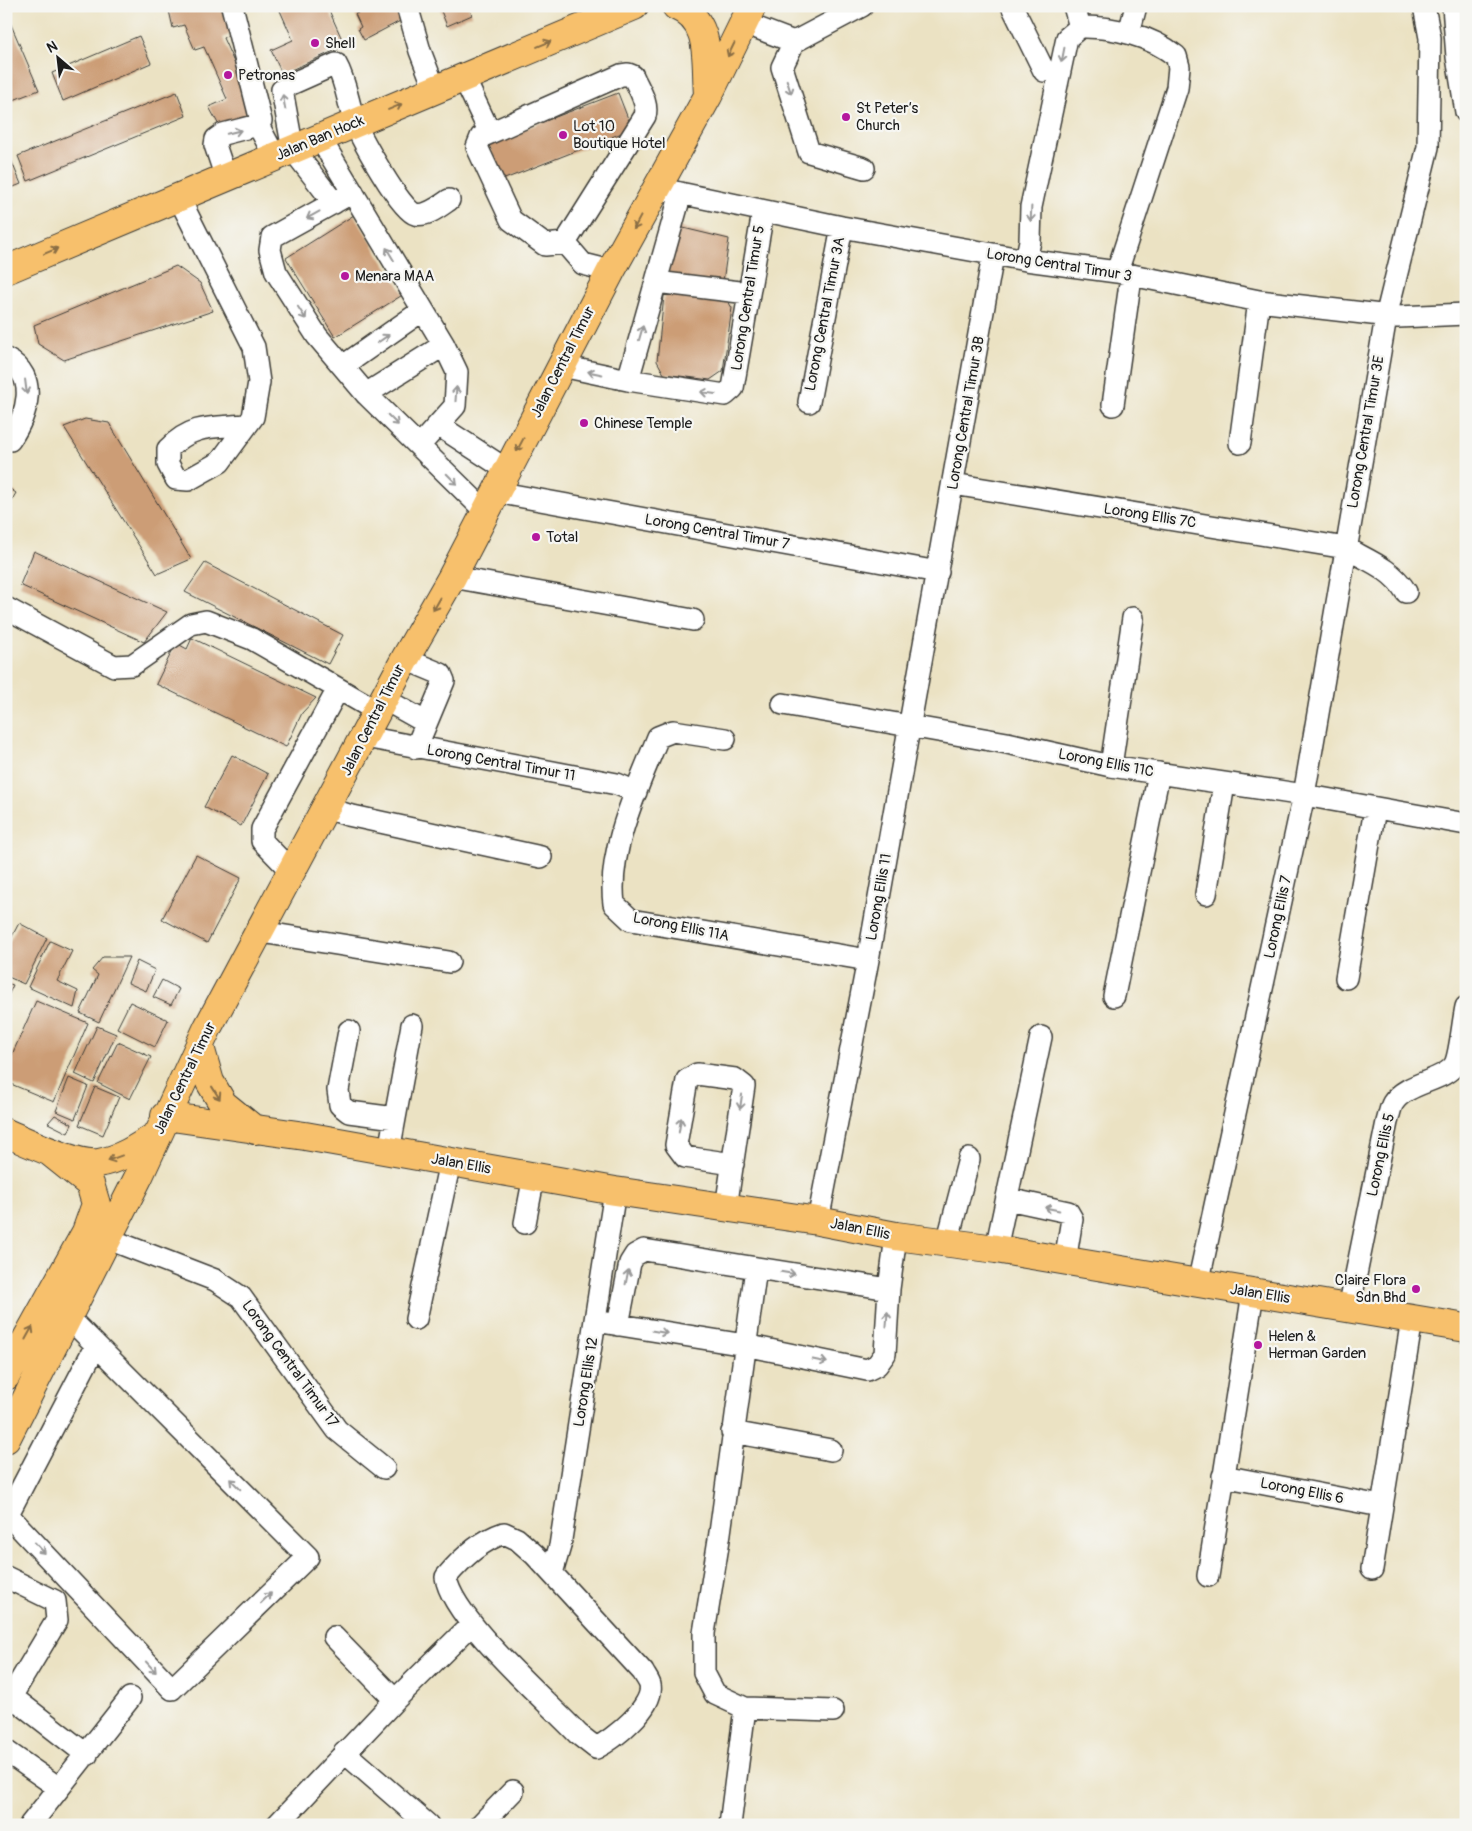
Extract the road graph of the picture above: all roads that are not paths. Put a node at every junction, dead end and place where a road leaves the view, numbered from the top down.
1 (232, 6) edge
2 (407, 6) edge
3 (634, 6) edge
4 (676, 6) edge
5 (862, 6) edge
6 (1012, 6) edge
7 (1074, 6) edge
8 (1136, 6) edge
9 (1424, 6) edge
10 (1453, 6) edge
11 (836, 14) edge
12 (748, 15) edge
13 (1080, 27) junction
14 (1129, 33) junction
15 (794, 42) junction
16 (1044, 71) dead end
17 (464, 78) junction
18 (435, 90) junction
19 (708, 96) junction
20 (1466, 112) edge
21 (355, 123) junction
22 (258, 125) junction
23 (490, 133) junction
24 (320, 138) junction
25 (284, 154) junction
26 (864, 168) dead end
27 (226, 178) junction
28 (668, 191) junction
29 (353, 192) junction
30 (179, 198) junction
31 (449, 200) dead end
32 (334, 203) junction
33 (763, 212) junction
34 (842, 227) junction
35 (565, 243) junction
36 (993, 254) junction
37 (1026, 260) junction
38 (6, 270) edge
39 (611, 271) junction
40 (1124, 274) junction
41 (656, 282) junction
42 (748, 293) junction
43 (1259, 301) junction
44 (423, 310) junction
45 (1466, 314) edge
46 (1386, 317) junction
47 (444, 345) junction
48 (6, 359) edge
49 (343, 366) junction
50 (562, 366) junction
51 (628, 380) junction
52 (366, 394) junction
53 (809, 402) dead end
54 (1113, 405) dead end
55 (247, 425) dead end
56 (438, 426) junction
57 (6, 440) edge
58 (1240, 443) dead end
59 (419, 446) junction
60 (953, 484) junction
61 (496, 491) junction
62 (1346, 548) junction
63 (938, 572) junction
64 (452, 577) junction
65 (1406, 592) dead end
66 (6, 608) edge
67 (1133, 618) dead end
68 (693, 620) dead end
69 (405, 659) junction
70 (338, 689) junction
71 (783, 704) dead end
72 (381, 705) junction
73 (425, 722) junction
74 (910, 726) junction
75 (365, 737) junction
76 (725, 739) dead end
77 (416, 748) junction
78 (1111, 766) junction
79 (1159, 773) junction
80 (1224, 784) junction
81 (636, 792) junction
82 (1304, 795) junction
83 (327, 808) junction
84 (1375, 809) junction
85 (1466, 824) edge
86 (541, 857) dead end
87 (292, 872) junction
88 (1206, 894) dead end
89 (261, 932) junction
90 (868, 960) junction
91 (450, 962) dead end
92 (1346, 978) dead end
93 (1114, 996) dead end
94 (1466, 1007) edge
95 (412, 1025) dead end
96 (349, 1031) dead end
97 (1041, 1038) dead end
98 (200, 1047) junction
99 (395, 1118) junction
100 (161, 1126) junction
101 (255, 1130) junction
102 (6, 1133) edge
103 (389, 1151) junction
104 (50, 1152) junction
105 (969, 1159) dead end
106 (450, 1162) junction
107 (733, 1164) junction
108 (534, 1176) junction
109 (615, 1191) junction
110 (1008, 1199) junction
111 (726, 1208) junction
112 (818, 1221) junction
113 (525, 1223) dead end
114 (896, 1236) junction
115 (106, 1238) junction
116 (947, 1243) junction
117 (996, 1249) junction
118 (1065, 1261) junction
119 (756, 1268) junction
120 (1198, 1284) junction
121 (889, 1289) junction
122 (1254, 1293) junction
123 (1350, 1309) junction
124 (67, 1316) junction
125 (416, 1319) dead end
126 (1412, 1319) junction
127 (595, 1321) junction
128 (618, 1325) junction
129 (1466, 1328) edge
130 (96, 1345) junction
131 (745, 1345) junction
132 (6, 1376) edge
133 (732, 1432) junction
134 (6, 1439) edge
135 (831, 1450) dead end
136 (384, 1468) dead end
137 (1223, 1476) junction
138 (1381, 1506) junction
139 (7, 1514) edge
140 (1372, 1569) dead end
141 (552, 1573) junction
142 (1208, 1576) dead end
143 (6, 1577) edge
144 (472, 1624) junction
145 (334, 1637) dead end
146 (130, 1698) dead end
147 (9, 1700) edge
148 (394, 1700) junction
149 (745, 1708) junction
150 (833, 1711) dead end
151 (6, 1751) edge
152 (344, 1752) junction
153 (87, 1755) junction
154 (59, 1788) junction
155 (513, 1791) dead end
156 (30, 1825) edge
157 (277, 1825) edge
158 (428, 1825) edge
159 (480, 1825) edge
160 (730, 1825) edge

1 - 22 street
2 - 18 street
17 -> 3 main road, Jalan Ban Hock
4 - 19 main road
5 - 11 street
6 - 16 street
7 - 13 street
8 - 14 street
9 - 46 street, Lorong Central Timur 3E
10 - 20 street
11 - 15 street
12 - 15 street
12 -> 19 main road, Jalan Central Timur
13 - 14 street
13 -> 37 street
14 - 40 street
15 -> 26 street
17 - 18 main road, Jalan Ban Hock
17 - 23 street
21 -> 18 main road, Jalan Ban Hock
19 - 28 main road, Jalan Central Timur
21 - 24 main road, Jalan Ban Hock
25 -> 21 street
21 - 31 street
22 - 25 street
27 -> 22 street
23 - 35 street
23 - 35 street
24 - 25 main road, Jalan Ban Hock
24 - 29 street
25 - 27 main road, Jalan Ban Hock
25 - 32 street
27 - 30 main road, Jalan Ban Hock
28 - 33 street, Lorong Central Timur 3
28 -> 39 main road, Jalan Central Timur
28 - 41 street
29 - 32 street
44 -> 29 street
38 -> 30 main road, Jalan Ban Hock
30 - 55 street
32 -> 49 street
33 - 34 street, Lorong Central Timur 3
33 - 42 street, Lorong Central Timur 5
34 - 36 street, Lorong Central Timur 3
34 - 53 street, Lorong Central Timur 3A
35 - 39 street
36 - 37 street, Lorong Central Timur 3
36 - 60 street, Lorong Central Timur 3B
37 - 40 street, Lorong Central Timur 3
39 - 50 main road, Jalan Central Timur
40 - 43 street, Lorong Central Timur 3
40 - 54 street
41 - 42 street
51 -> 41 street
42 -> 51 street, Lorong Central Timur 5
43 - 46 street, Lorong Central Timur 3
43 - 58 street
44 - 47 street
49 -> 44 street
45 - 46 street, Lorong Central Timur 3
46 - 62 street, Lorong Central Timur 3E
47 - 52 street
56 -> 47 street
48 -> 57 street
49 - 52 street
51 -> 50 street, Lorong Central Timur 5
50 -> 61 main road, Jalan Central Timur
52 -> 59 street
56 - 59 street
56 - 61 street
59 -> 61 street
60 - 62 street, Lorong Ellis 7C
60 - 63 street, Lorong Central Timur 3B
61 - 63 street, Lorong Central Timur 7
61 - 64 main road, Jalan Central Timur
62 - 65 street, Lorong Ellis 7C
62 - 82 street, Lorong Ellis 7
63 - 74 street, Lorong Ellis 11
64 - 68 street
64 -> 69 main road, Jalan Central Timur
66 - 70 street
67 - 78 street
69 - 72 main road, Jalan Central Timur
69 - 73 street
70 - 72 street
70 - 87 street
71 - 74 street, Lorong Ellis 11C
72 - 73 street
72 - 75 main road, Jalan Central Timur
73 - 77 street
74 - 78 street, Lorong Ellis 11C
74 - 90 street, Lorong Ellis 11
75 - 77 street, Lorong Central Timur 11
75 - 83 main road, Jalan Central Timur
76 - 81 street, Lorong Ellis 11A
77 - 81 street, Lorong Central Timur 11
78 - 79 street, Lorong Ellis 11C
79 - 80 street, Lorong Ellis 11C
79 - 93 street
80 - 82 street, Lorong Ellis 11C
80 - 88 street
81 - 90 street, Lorong Ellis 11A
82 - 84 street, Lorong Ellis 11C
82 - 120 street, Lorong Ellis 7
83 - 86 street
83 - 87 main road, Jalan Central Timur
84 - 85 street, Lorong Ellis 11C
84 - 92 street
87 - 89 main road, Jalan Central Timur
89 - 91 street
89 - 98 main road, Jalan Central Timur
90 - 112 street, Lorong Ellis 11
94 - 123 street, Lorong Ellis 5
95 - 99 street
96 - 99 street
97 - 110 street
98 - 100 main road, Jalan Central Timur
98 -> 101 main road
99 - 103 street
100 - 101 main road, Jalan Ellis
100 -> 104 main road
100 - 115 main road, Jalan Central Timur
101 - 103 main road, Jalan Ellis
102 - 104 main road
103 - 106 main road, Jalan Ellis
132 -> 104 main road
105 - 116 street
106 - 108 main road, Jalan Ellis
106 - 125 street
107 -> 107 street
107 - 111 street
108 - 109 main road, Jalan Ellis
108 - 113 street
109 - 111 main road, Jalan Ellis
109 - 127 street, Lorong Ellis 12
110 - 117 street
118 -> 110 street
111 - 112 main road, Jalan Ellis
112 - 114 main road, Jalan Ellis
114 - 116 main road, Jalan Ellis
114 - 121 street
115 - 124 main road, Jalan Central Timur
115 - 136 street, Lorong Central Timur 17
116 - 117 main road, Jalan Ellis
117 - 118 main road, Jalan Ellis
118 - 120 main road, Jalan Ellis
119 -> 121 street
128 -> 119 street
119 - 131 street
120 - 122 main road, Jalan Ellis
131 -> 121 street
122 - 123 main road, Jalan Ellis
122 - 137 street
123 - 126 main road, Jalan Ellis
124 - 130 street
124 - 134 main road, Jalan Central Timur
126 - 129 main road, Jalan Ellis
126 - 138 street
127 - 128 street
127 - 141 street, Lorong Ellis 12
128 -> 131 street
130 - 139 street
139 -> 130 street
131 - 133 street
133 - 135 street
133 - 149 street
137 - 138 street, Lorong Ellis 6
137 - 142 street
138 - 140 street
141 - 144 street
141 - 144 street
143 - 147 street
144 - 148 street
145 - 148 street
146 - 153 street
147 - 153 street
148 - 152 street
149 - 150 street
149 - 160 street
151 - 154 street
152 - 157 street
152 - 158 street
153 - 154 street
154 - 156 street
155 - 159 street

